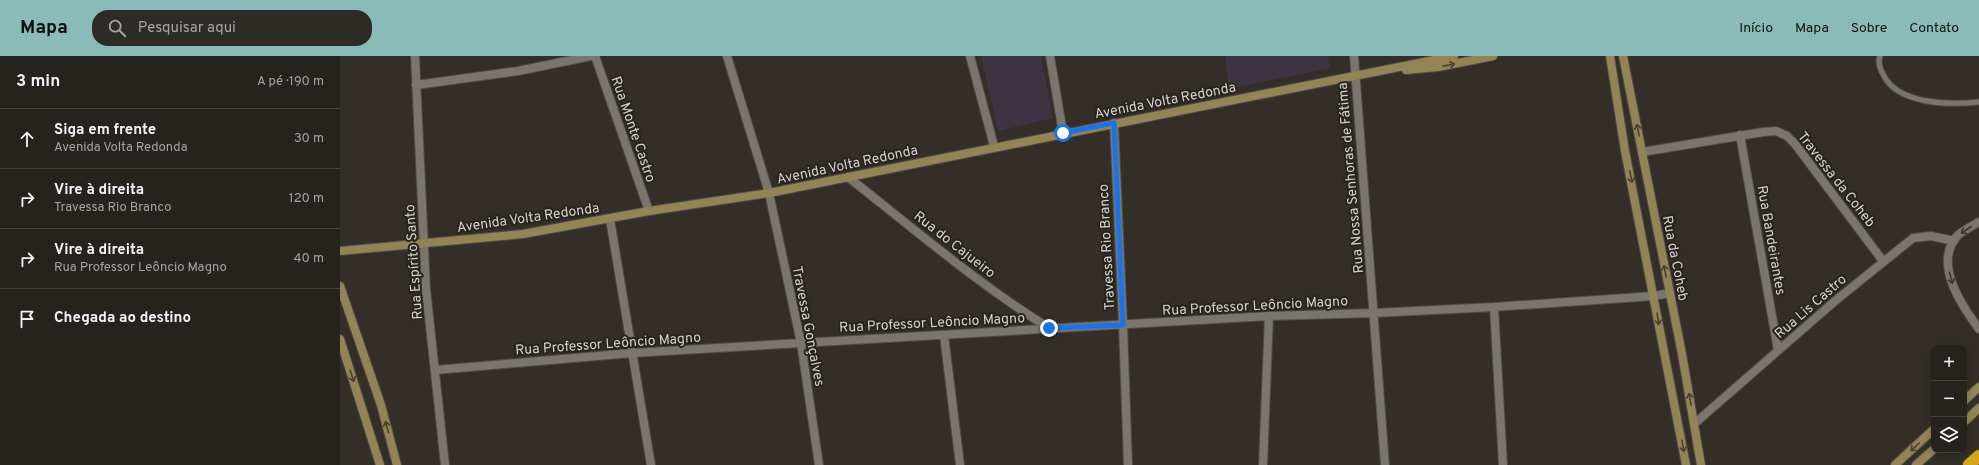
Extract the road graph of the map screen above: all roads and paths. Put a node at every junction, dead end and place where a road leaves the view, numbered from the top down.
1 (415, 56) edge
2 (591, 56) edge
3 (595, 56) edge
4 (727, 56) edge
5 (970, 56) edge
6 (1050, 56) edge
7 (1354, 56) edge
8 (1454, 56) edge
9 (1493, 56) edge
10 (1610, 56) edge
11 (1623, 56) edge
12 (1880, 56) edge
13 (1355, 76) junction
14 (416, 85) junction
15 (1979, 102) edge
16 (1114, 123) junction
17 (1063, 133) junction
18 (1740, 135) junction
19 (994, 146) junction
20 (1642, 152) junction
21 (848, 177) junction
22 (769, 193) junction
23 (650, 211) junction
24 (610, 219) junction
25 (1979, 222) edge
26 (1954, 241) junction
27 (424, 244) junction
28 (340, 251) edge
29 (1883, 261) junction
30 (340, 286) edge
31 (1670, 293) junction
32 (1654, 296) junction
33 (1494, 307) junction
34 (1374, 313) junction
35 (1269, 316) junction
36 (1123, 325) junction
37 (1049, 328) junction
38 (1979, 330) edge
39 (944, 335) junction
40 (340, 339) edge
41 (800, 343) junction
42 (1778, 350) junction
43 (632, 353) junction
44 (435, 370) junction
45 (1979, 388) edge
46 (1967, 398) edge
47 (1979, 408) edge
48 (1967, 419) edge
49 (1694, 424) junction
50 (1931, 432) edge
51 (1931, 452) edge
52 (1979, 456) edge
53 (380, 465) edge
54 (397, 465) edge
55 (445, 465) edge
56 (651, 465) edge
57 (819, 465) edge
58 (960, 465) edge
59 (1128, 465) edge
60 (1263, 465) edge
61 (1385, 465) edge
62 (1503, 465) edge
63 (1686, 465) edge
64 (1701, 465) edge
65 (1895, 465) edge
66 (1916, 465) edge
67 (1969, 465) edge

1 - 14 street, Rua Espírito Santo
2 - 14 street
3 - 23 street, Rua Monte Castro
4 - 22 street, Travessa Gonçalves
5 - 19 street
6 - 17 street
7 - 13 street, Rua Nossa Senhoras de Fátima
8 - 13 street, Avenida Volta Redonda
13 -> 9 street, Avenida Volta Redonda
10 -> 32 street, Rua da Coheb
20 -> 11 street, Rua da Coheb
12 - 15 lane
13 - 16 street, Avenida Volta Redonda
13 - 34 street, Rua Nossa Senhoras de Fátima
14 - 27 street, Rua Espírito Santo
16 - 17 street, Avenida Volta Redonda
16 - 36 street, Travessa Rio Branco
17 - 19 street, Avenida Volta Redonda
18 - 20 street, Travessa da Coheb
18 - 29 street, Travessa da Coheb
18 - 42 street, Rua Bandeirantes
19 - 21 street, Avenida Volta Redonda
31 -> 20 street, Rua da Coheb
21 - 22 street, Avenida Volta Redonda
21 - 37 street, Rua do Cajueiro
22 - 23 street, Avenida Volta Redonda
22 - 41 street, Travessa Gonçalves
23 - 24 street, Avenida Volta Redonda
24 - 27 street, Avenida Volta Redonda
24 - 43 street
25 -> 26 street
26 - 29 street, Rua Lis Castro
26 -> 38 street
27 - 28 street, Avenida Volta Redonda
27 - 44 street, Rua Espírito Santo
29 - 42 street, Rua Lis Castro
54 -> 30 street
31 - 32 street, Rua Professor Leôncio Magno
49 -> 31 street, Rua da Coheb
32 - 33 street, Rua Professor Leôncio Magno
32 -> 63 street, Rua da Coheb
33 - 34 street, Rua Professor Leôncio Magno
33 - 62 street
34 - 35 street, Rua Professor Leôncio Magno
34 - 61 street, Rua Nossa Senhoras de Fátima
35 - 36 street, Rua Professor Leôncio Magno
35 - 60 street
36 - 37 street, Rua Professor Leôncio Magno
36 - 59 street, Travessa Rio Branco
37 - 39 street, Rua Professor Leôncio Magno
39 - 41 street, Rua Professor Leôncio Magno
39 - 58 street
40 -> 53 street
41 - 43 street, Rua Professor Leôncio Magno
41 - 57 street, Travessa Gonçalves
42 - 49 street, Rua Lis Castro
43 - 44 street, Rua Professor Leôncio Magno
43 - 56 street
44 - 55 street, Rua Espírito Santo
45 - 46 street
47 - 48 street
49 - 64 street, Rua da Coheb
50 -> 65 street
51 - 66 street
52 - 67 highway

